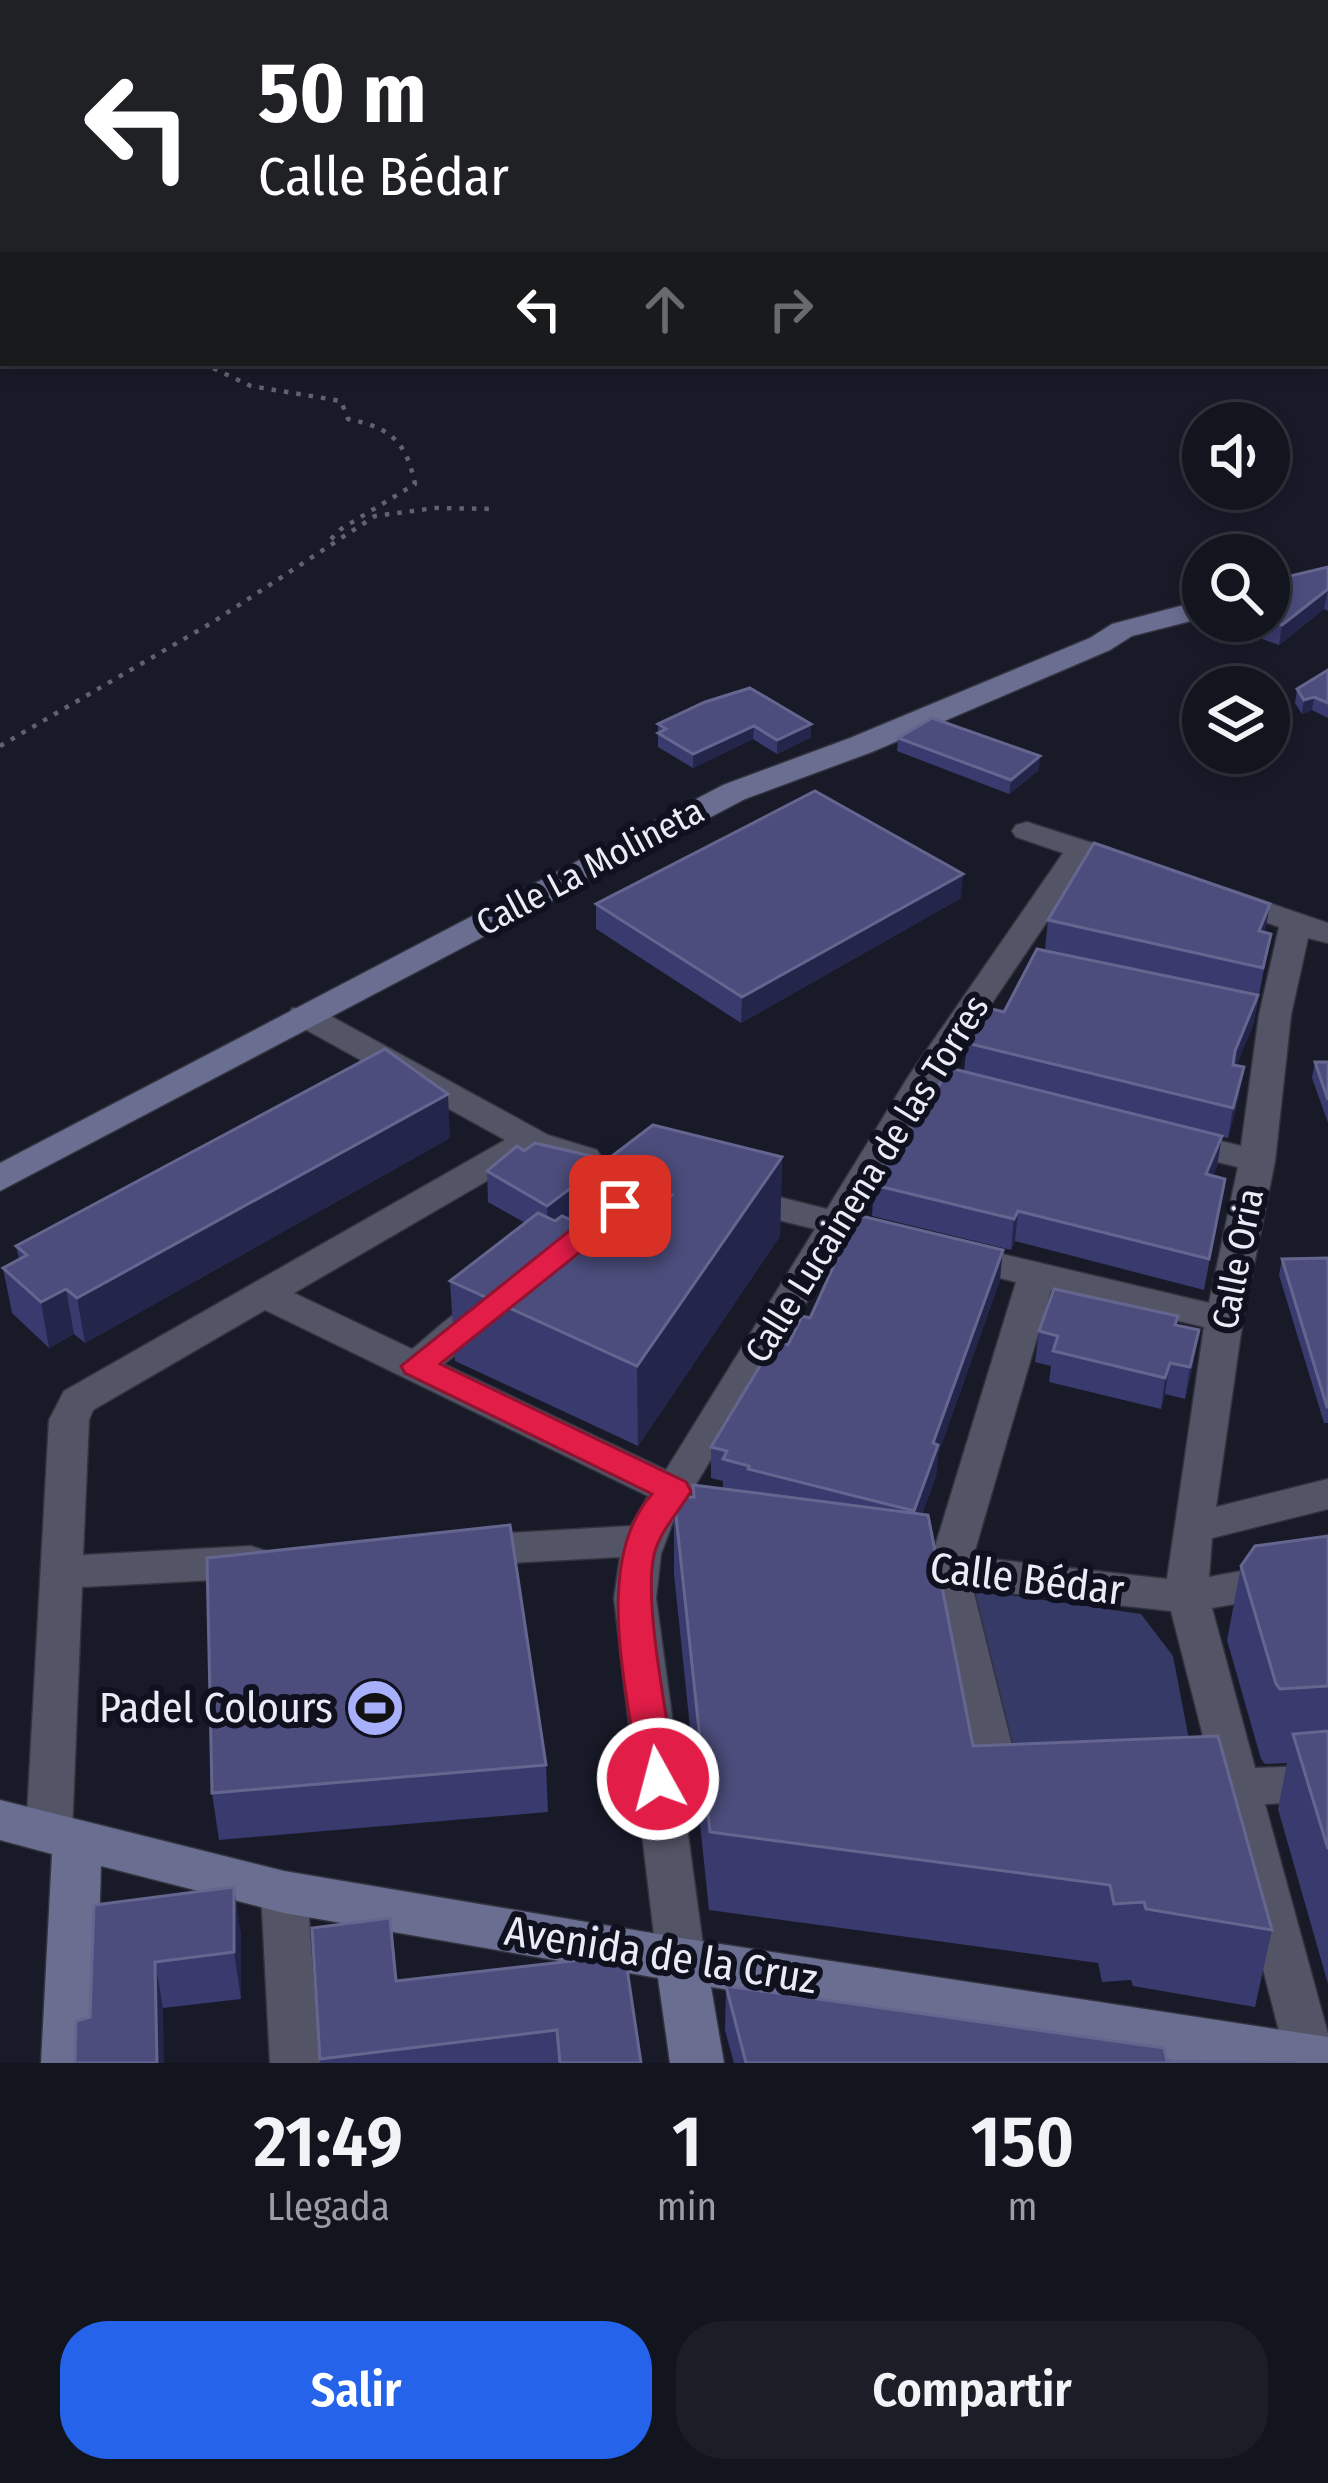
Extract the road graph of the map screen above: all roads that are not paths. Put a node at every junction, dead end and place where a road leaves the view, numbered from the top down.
1 (1182, 614) edge
2 (1027, 831) dead end
3 (1081, 849) junction
4 (1124, 863) edge
5 (1189, 885) edge
6 (1312, 928) edge
7 (1006, 957) junction
8 (1051, 967) edge
9 (304, 1015) junction
10 (925, 1077) junction
11 (969, 1088) edge
12 (1146, 1133) edge
13 (531, 1140) junction
14 (1257, 1161) junction
15 (0, 1179) edge
16 (677, 1184) junction
17 (839, 1223) junction
18 (883, 1235) edge
19 (927, 1247) edge
20 (1036, 1277) junction
21 (264, 1294) junction
22 (1225, 1319) junction
23 (416, 1366) junction
24 (1328, 1494) edge
25 (669, 1516) junction
26 (1192, 1528) junction
27 (434, 1552) edge
28 (880, 1558) edge
29 (294, 1559) edge
30 (1328, 1571) edge
31 (62, 1572) junction
32 (948, 1573) junction
33 (1188, 1597) junction
34 (1328, 1783) edge
35 (1238, 1786) junction
36 (1168, 1791) edge
37 (1051, 1799) edge
38 (0, 1820) edge
39 (63, 1837) junction
40 (284, 1892) junction
41 (681, 1960) junction
42 (1316, 2061) edge
43 (68, 2063) edge
44 (295, 2063) edge
45 (697, 2063) edge

1 - 9 street, Calle La Molineta
2 - 3 street
3 - 4 street
3 - 7 street, Calle Lucainena de las Torres
5 - 6 street
6 - 14 street, Calle Oria
7 - 8 street
7 - 10 street, Calle Lucainena de las Torres
9 - 13 street
9 - 15 street, Calle La Molineta
10 - 11 street
10 - 17 street, Calle Lucainena de las Torres
12 - 14 street
13 - 16 street
13 - 21 street
14 - 22 street, Calle Oria
16 - 17 street
16 - 23 street
17 - 18 street
17 - 25 street, Calle Lucainena de las Torres
19 - 20 street
20 - 22 street
20 - 32 street
21 - 23 street
21 - 31 street
22 - 26 street, Calle Oria
23 - 25 street
24 - 26 street
25 - 27 street
25 - 41 street
26 - 33 street, Calle Oria
28 - 32 street, Calle Bédar
29 - 31 street
30 - 33 street, Calle Bédar
31 - 39 street
32 - 33 street, Calle Bédar
32 - 37 street
33 - 35 street, Calle Oria
34 - 35 street
35 - 36 street
35 - 42 street, Calle Oria
38 - 39 street, Avenida de la Cruz
39 - 40 street, Avenida de la Cruz
39 - 43 street
40 - 41 street, Avenida de la Cruz
40 - 44 street
41 - 42 street, Avenida de la Cruz
41 - 45 street

